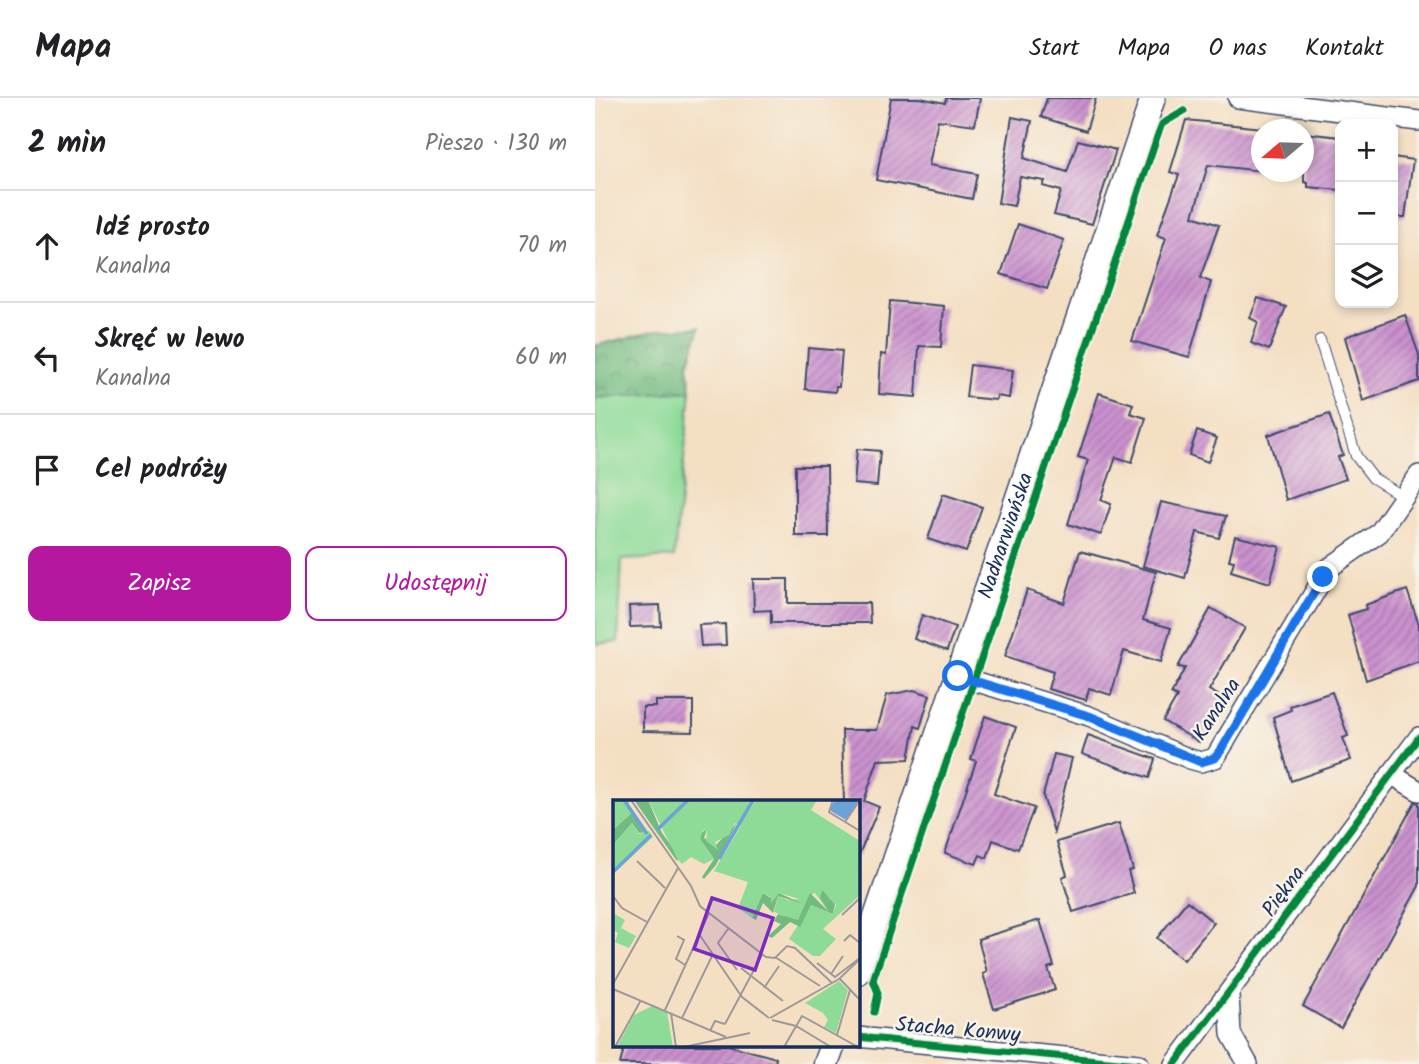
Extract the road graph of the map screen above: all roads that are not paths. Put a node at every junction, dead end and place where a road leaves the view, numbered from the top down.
1 (1153, 98) edge
2 (1238, 98) edge
3 (1419, 121) edge
4 (1320, 340) dead end
5 (1419, 475) edge
6 (1404, 497) junction
7 (958, 676) junction
8 (1419, 737) edge
9 (1391, 774) junction
10 (1419, 792) edge
11 (859, 966) edge
12 (1229, 994) junction
13 (859, 1038) edge
14 (833, 1046) edge
15 (827, 1064) edge
16 (1139, 1064) edge
17 (1175, 1064) edge
18 (1248, 1064) edge

1 - 7 street, Nadnarwiańska
2 - 3 street
4 - 6 lane
5 - 6 street, Kanalna
6 - 7 street, Kanalna
7 - 11 street, Nadnarwiańska
8 - 9 street, Piękna
9 - 10 street
9 - 12 street, Piękna
12 - 17 street, Piękna
12 - 18 street
13 - 16 street, Stacha Konwy
14 - 15 street

